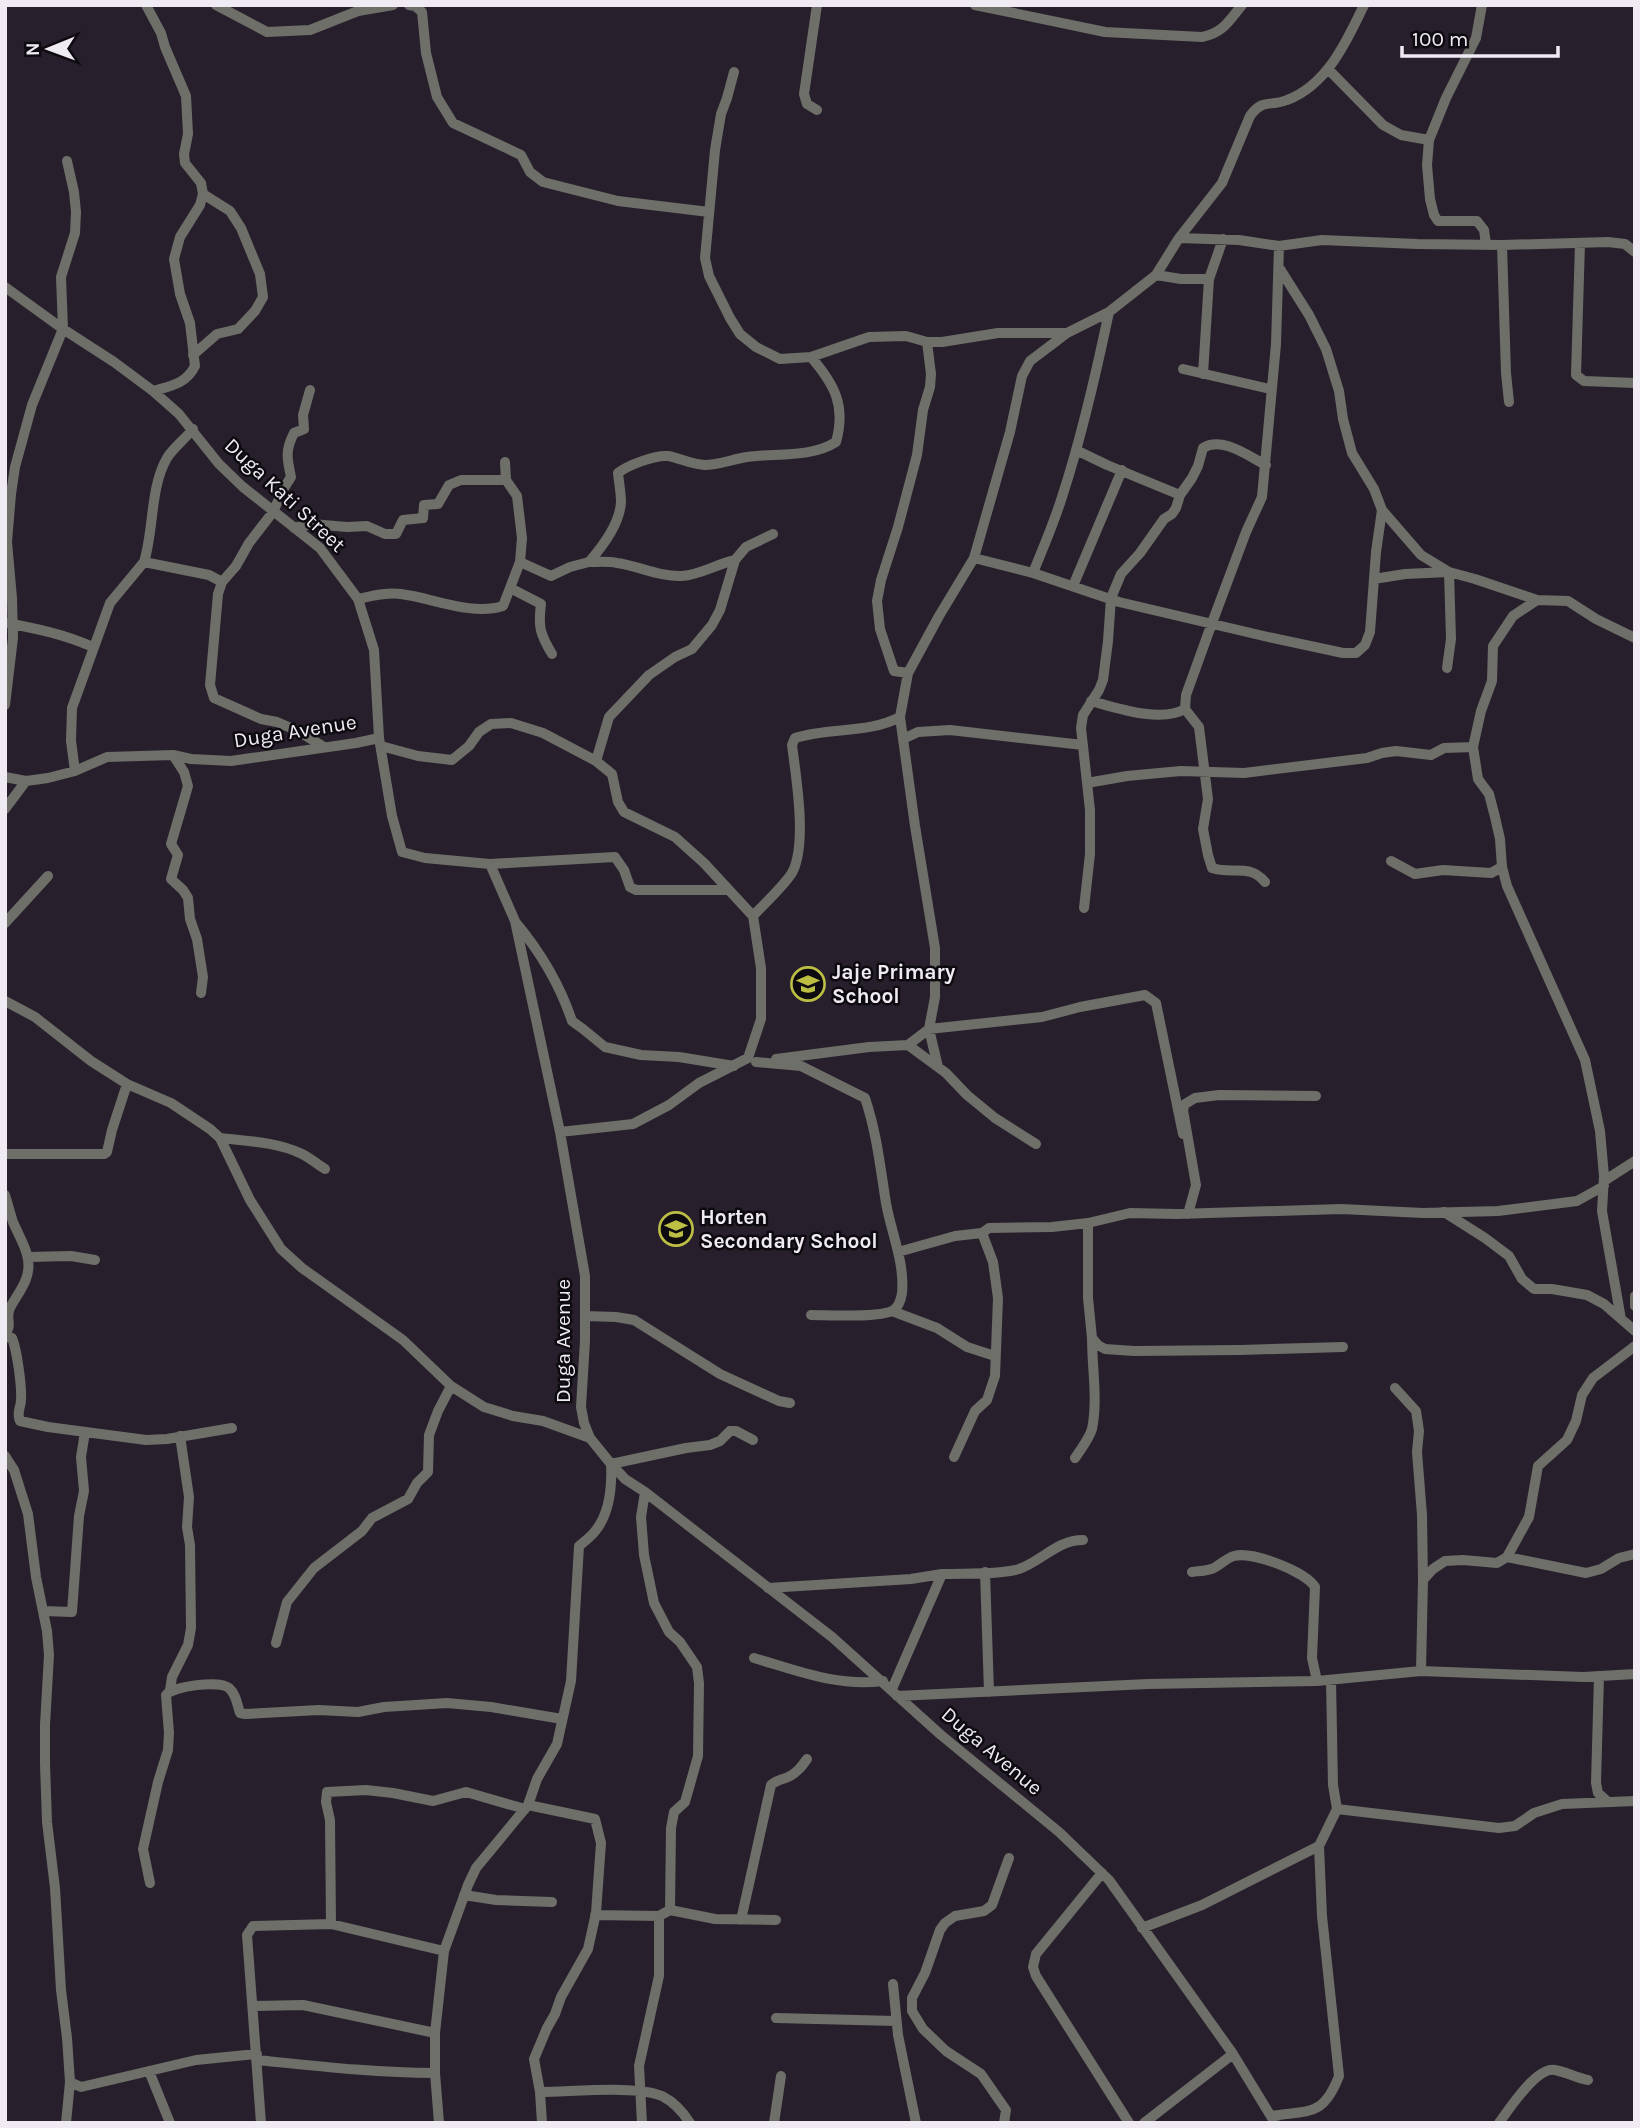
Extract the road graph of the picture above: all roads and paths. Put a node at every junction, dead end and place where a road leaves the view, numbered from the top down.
1 (146, 5) edge
2 (216, 5) edge
3 (393, 5) edge
4 (409, 5) edge
5 (817, 5) edge
6 (975, 5) edge
7 (1242, 5) edge
8 (1364, 5) edge
9 (1482, 5) edge
10 (422, 9) edge
11 (1328, 69) junction
12 (734, 72) dead end
13 (817, 110) dead end
14 (1429, 140) junction
15 (67, 161) dead end
16 (203, 194) junction
17 (709, 212) junction
18 (1179, 239) junction
19 (1223, 239) junction
20 (1580, 243) junction
21 (1630, 243) edge
22 (1486, 244) junction
23 (1502, 245) junction
24 (1279, 246) junction
25 (1635, 252) edge
26 (1279, 269) junction
27 (1156, 275) junction
28 (1209, 279) junction
29 (5, 287) edge
30 (1109, 312) junction
31 (63, 330) junction
32 (1067, 332) junction
33 (927, 342) junction
34 (193, 355) junction
35 (811, 358) junction
36 (1183, 369) dead end
37 (1203, 374) junction
38 (1635, 383) edge
39 (1270, 389) junction
40 (310, 390) dead end
41 (153, 391) junction
42 (1509, 402) dead end
43 (193, 429) junction
44 (1076, 450) junction
45 (505, 463) dead end
46 (1266, 465) junction
47 (1122, 470) junction
48 (506, 480) junction
49 (1180, 495) junction
50 (1382, 510) junction
51 (273, 512) junction
52 (294, 528) junction
53 (773, 534) dead end
54 (974, 558) junction
55 (735, 559) junction
56 (144, 562) junction
57 (520, 562) junction
58 (589, 562) junction
59 (1449, 572) junction
60 (1033, 573) junction
61 (1374, 579) junction
62 (222, 582) junction
63 (1073, 586) junction
64 (510, 588) junction
65 (1111, 598) junction
66 (358, 599) junction
67 (1537, 600) junction
68 (8, 623) edge
69 (1212, 623) junction
70 (1635, 638) edge
71 (93, 647) junction
72 (552, 654) dead end
73 (1447, 668) dead end
74 (908, 673) junction
75 (1091, 701) junction
76 (5, 705) edge
77 (1185, 709) junction
78 (900, 717) junction
79 (903, 739) junction
80 (380, 742) junction
81 (1083, 745) junction
82 (324, 747) junction
83 (1473, 747) junction
84 (173, 755) junction
85 (596, 761) junction
86 (75, 771) junction
87 (1205, 771) junction
88 (5, 777) edge
89 (26, 781) junction
90 (1087, 783) junction
91 (5, 809) edge
92 (1391, 861) dead end
93 (490, 864) junction
94 (1502, 867) junction
95 (48, 876) dead end
96 (1265, 882) dead end
97 (727, 890) junction
98 (1084, 908) dead end
99 (753, 916) junction
100 (515, 921) junction
101 (5, 923) edge
102 (201, 993) dead end
103 (5, 1002) edge
104 (929, 1029) junction
105 (908, 1045) junction
106 (752, 1060) junction
107 (735, 1066) junction
108 (938, 1067) junction
109 (127, 1084) junction
110 (1316, 1096) dead end
111 (560, 1132) junction
112 (1183, 1134) dead end
113 (220, 1138) junction
114 (1036, 1144) dead end
115 (5, 1154) edge
116 (1635, 1161) edge
117 (325, 1169) dead end
118 (1604, 1183) junction
119 (5, 1195) edge
120 (1444, 1212) junction
121 (1188, 1213) junction
122 (1088, 1223) junction
123 (982, 1233) junction
124 (898, 1252) junction
125 (28, 1257) junction
126 (95, 1259) dead end
127 (1635, 1296) edge
128 (1635, 1306) edge
129 (892, 1311) junction
130 (811, 1315) dead end
131 (585, 1316) junction
132 (1621, 1319) junction
133 (1635, 1331) edge
134 (5, 1335) edge
135 (1092, 1338) junction
136 (1635, 1346) edge
137 (1343, 1347) dead end
138 (996, 1356) junction
139 (451, 1386) junction
140 (1395, 1388) dead end
141 (790, 1403) dead end
142 (232, 1428) dead end
143 (85, 1432) junction
144 (180, 1436) junction
145 (590, 1438) junction
146 (753, 1440) dead end
147 (5, 1456) edge
148 (954, 1457) dead end
149 (1075, 1458) dead end
150 (611, 1464) junction
151 (645, 1492) junction
152 (1083, 1540) dead end
153 (1635, 1555) edge
154 (1507, 1558) junction
155 (985, 1572) junction
156 (1192, 1572) dead end
157 (942, 1574) junction
158 (1423, 1580) junction
159 (768, 1588) junction
160 (44, 1611) junction
161 (276, 1643) dead end
162 (754, 1658) dead end
163 (1421, 1671) junction
164 (1635, 1674) edge
165 (1599, 1676) junction
166 (883, 1681) junction
167 (1317, 1681) junction
168 (1331, 1681) junction
169 (170, 1690) junction
170 (989, 1692) junction
171 (895, 1693) junction
172 (562, 1719) junction
173 (807, 1759) dead end
174 (1635, 1801) edge
175 (1608, 1802) junction
176 (526, 1807) junction
177 (1337, 1809) junction
178 (1319, 1846) junction
179 (1009, 1858) dead end
180 (1102, 1873) junction
181 (150, 1882) dead end
182 (464, 1895) junction
183 (552, 1902) dead end
184 (670, 1910) junction
185 (595, 1915) junction
186 (659, 1916) junction
187 (741, 1920) junction
188 (776, 1920) dead end
189 (331, 1924) junction
190 (1142, 1928) junction
191 (444, 1951) junction
192 (893, 1984) dead end
193 (254, 2006) junction
194 (776, 2018) dead end
195 (896, 2021) junction
196 (435, 2033) junction
197 (1233, 2053) junction
198 (257, 2057) junction
199 (149, 2071) junction
200 (435, 2073) junction
201 (781, 2076) dead end
202 (1588, 2080) dead end
203 (69, 2082) junction
204 (641, 2090) junction
205 (540, 2092) junction
206 (1273, 2120) edge
207 (66, 2123) edge
208 (170, 2123) edge
209 (261, 2123) edge
210 (439, 2123) edge
211 (542, 2123) edge
212 (642, 2123) edge
213 (690, 2123) edge
214 (774, 2123) edge
215 (916, 2123) edge
216 (1004, 2123) edge
217 (1129, 2123) edge
218 (1143, 2123) edge
219 (1499, 2123) edge

1 - 16 street
2 - 3 street
4 - 10 street
5 - 13 street
6 - 7 street
8 - 11 street
9 - 14 street
10 - 17 street
11 - 14 street
11 - 18 street
12 - 17 street
14 - 22 street
15 - 31 street
16 - 34 street
16 - 34 street
17 - 35 street
18 - 19 street
18 - 27 street
19 - 24 street
19 - 28 street
20 - 21 street
20 - 23 street
20 - 38 street
21 - 25 street
22 - 23 street
22 - 24 street
23 - 42 street
24 - 26 street
26 - 39 street
26 - 50 street
27 - 28 street
27 - 30 street
28 - 37 street
29 - 31 street, Duga Kati Street
30 - 32 street
30 - 44 street
31 - 41 street, Duga Kati Street
31 - 68 street
32 - 33 street
32 - 54 street
33 - 35 street
33 - 74 street
34 - 41 street
35 - 58 street
36 - 37 street
37 - 39 street
39 - 46 street
40 - 51 street
41 - 43 street, Duga Kati Street
43 - 51 street, Duga Kati Street
43 - 56 street
44 - 47 street
44 - 60 street
45 - 48 street
46 - 49 street
46 - 69 street
47 - 49 street
47 - 63 street
48 - 52 street
48 - 57 street
49 - 65 street
50 - 59 street
50 - 61 street
51 - 52 street, Duga Kati Street
51 - 62 street
52 - 66 street, Duga Kati Street
53 - 55 street
54 - 60 street
54 - 74 street
55 - 58 street
55 - 85 street
56 - 62 street
56 - 71 street
57 - 58 street
57 - 64 street
59 - 61 street
59 - 67 street
59 - 73 street
60 - 63 street
61 - 69 street
62 - 82 street
63 - 65 street
64 - 66 street
64 - 72 street
65 - 69 street
65 - 75 street
66 - 80 street, Duga Kati Street
67 - 70 street
67 - 83 street
68 - 71 street
68 - 76 street
69 - 77 street
71 - 86 street
74 - 78 street
75 - 77 street
75 - 81 street
77 - 87 street
78 - 79 street
78 - 99 street
79 - 81 street
79 - 104 street
80 - 82 street, Duga Avenue
80 - 85 street
80 - 93 street, Duga Avenue
81 - 90 street
82 - 84 street, Duga Avenue
83 - 87 street
83 - 94 street
84 - 86 street, Duga Avenue
84 - 102 street
85 - 97 street
86 - 89 street, Duga Avenue
87 - 90 street
87 - 96 street
88 - 89 street, Duga Avenue
89 - 91 street
90 - 98 street
92 - 94 street
93 - 97 street
93 - 100 street, Duga Avenue
94 - 118 street
95 - 101 street
97 - 99 street
99 - 106 street
100 - 107 street
100 - 111 street, Duga Avenue
103 - 109 street
104 - 105 street
104 - 108 street
104 - 112 street
105 - 106 street
105 - 108 street
106 - 107 street
106 - 124 street
107 - 111 street
108 - 114 street
109 - 113 street
109 - 115 street
110 - 121 street
111 - 131 street, Duga Avenue
113 - 117 street
113 - 139 street
116 - 118 street
118 - 120 street
118 - 132 street
119 - 125 street
120 - 121 street
120 - 132 street
121 - 122 street
122 - 123 street
122 - 135 street
123 - 124 street
123 - 138 street
124 - 129 street
125 - 126 street
125 - 134 street
127 - 128 street
129 - 130 street
129 - 138 street
131 - 141 street
131 - 145 street, Duga Avenue
132 - 133 street
134 - 143 street
135 - 137 street
135 - 149 street
136 - 154 street
138 - 148 street
139 - 145 street
139 - 161 street
140 - 158 street
142 - 144 street
143 - 144 street
143 - 160 street
144 - 169 street
145 - 150 street, Duga Avenue
146 - 150 street
147 - 160 street
150 - 151 street, Duga Avenue
150 - 172 street
151 - 159 street, Duga Avenue
151 - 184 street
152 - 155 street
153 - 154 street
154 - 158 street
155 - 157 street
155 - 170 street
156 - 167 street
157 - 159 street
157 - 171 street
158 - 163 street
159 - 166 street, Duga Avenue
160 - 203 street
162 - 166 street
163 - 165 street
163 - 168 street
164 - 165 street
165 - 175 street
166 - 171 street, Duga Avenue
167 - 168 street
167 - 170 street
168 - 177 street
169 - 172 street
169 - 181 street
170 - 171 street
171 - 180 street, Duga Avenue
172 - 176 street
173 - 187 street
174 - 175 street
175 - 177 street
176 - 182 street
176 - 185 street
176 - 189 street
177 - 178 street
178 - 190 street
178 - 206 street
179 - 216 street
180 - 190 street, Duga Avenue
180 - 217 street
182 - 183 street
182 - 191 street
184 - 186 street
184 - 187 street
185 - 186 street
185 - 205 street
186 - 204 street
187 - 188 street
189 - 191 street
189 - 193 street
190 - 197 street, Duga Avenue
191 - 196 street
192 - 195 street
193 - 196 street
193 - 198 street
194 - 195 street
195 - 215 street
196 - 200 street
197 - 206 street, Duga Avenue
197 - 218 street
198 - 199 street
198 - 200 street
198 - 209 street
199 - 203 street
199 - 208 street
200 - 210 street
201 - 214 street
202 - 219 street
203 - 207 street
204 - 205 street
204 - 212 street
204 - 213 street
205 - 211 street

